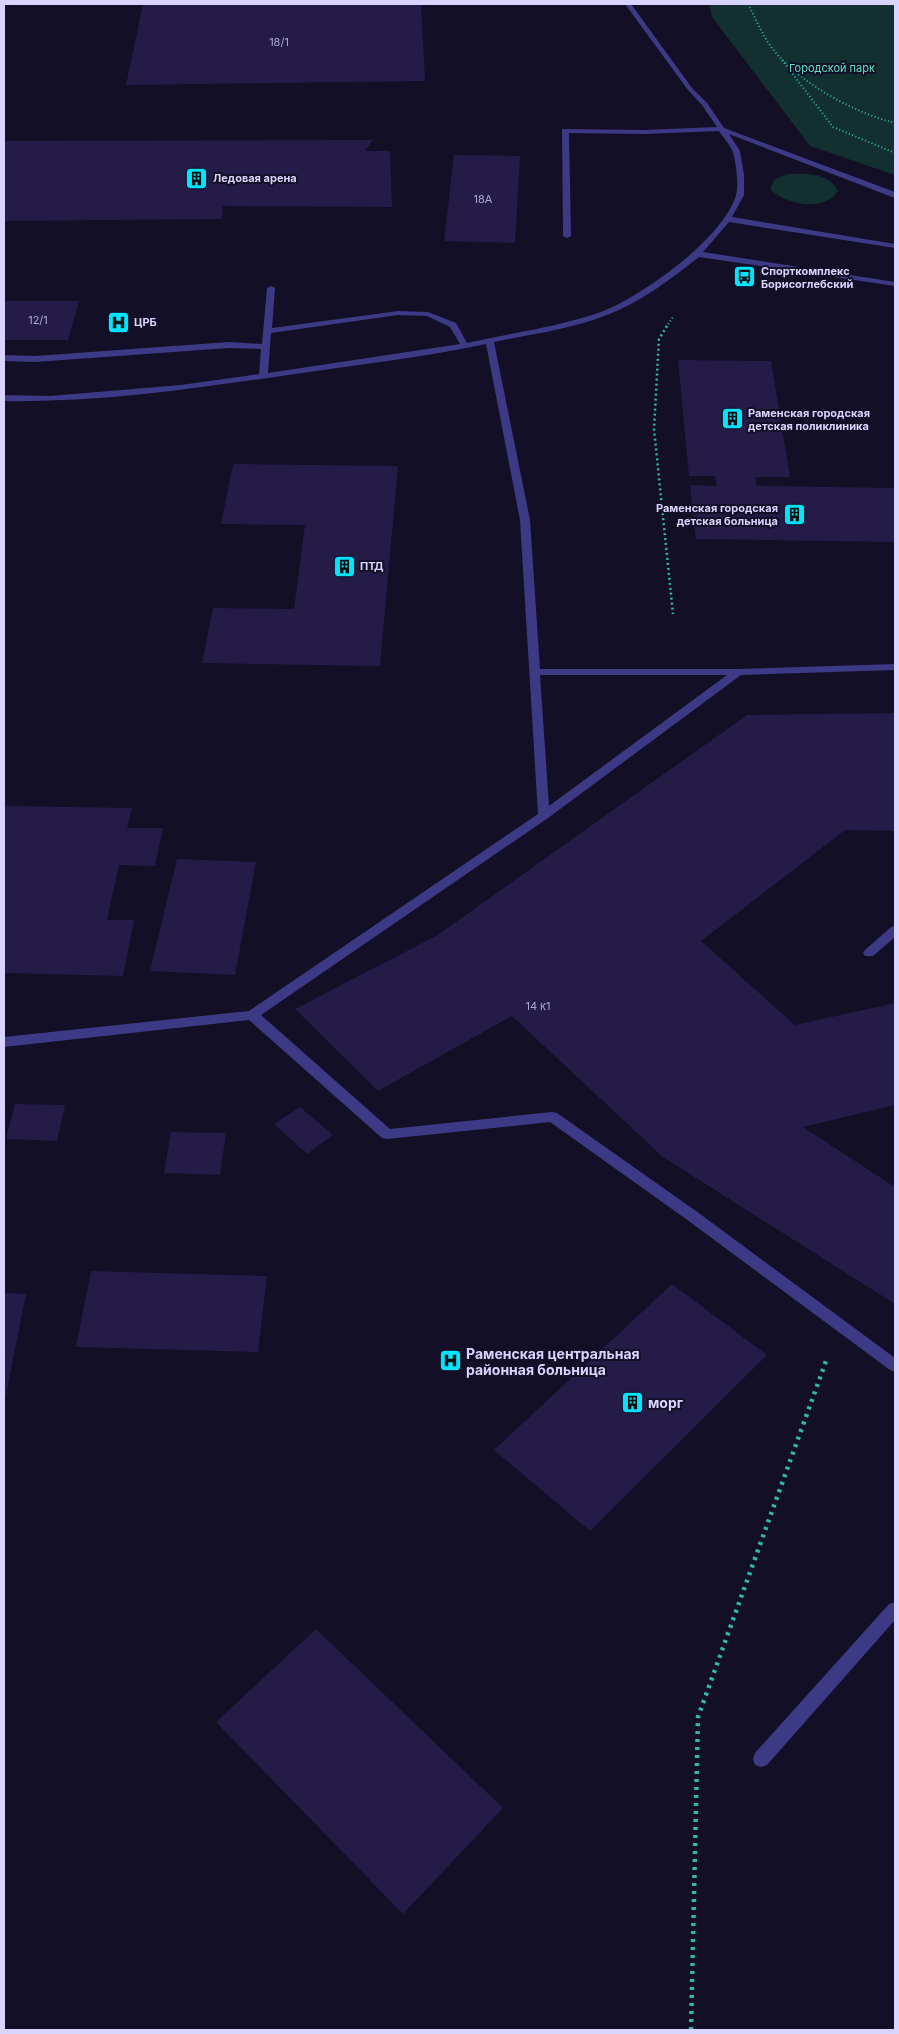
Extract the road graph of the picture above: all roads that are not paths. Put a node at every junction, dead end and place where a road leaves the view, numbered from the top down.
1 (628, 4) edge
2 (721, 129) junction
3 (895, 195) edge
4 (727, 219) junction
5 (567, 236) dead end
6 (895, 246) edge
7 (699, 254) junction
8 (895, 284) edge
9 (271, 288) dead end
10 (267, 330) junction
11 (490, 341) junction
12 (464, 346) junction
13 (266, 347) junction
14 (4, 358) edge
15 (263, 377) junction
16 (4, 398) edge
17 (895, 666) edge
18 (535, 672) junction
19 (738, 672) junction
20 (544, 815) junction
21 (895, 930) edge
22 (869, 953) dead end
23 (252, 1015) junction
24 (4, 1042) edge
25 (895, 1366) edge
26 (895, 1608) edge
27 (761, 1759) dead end

1 - 2 lane
2 - 3 lane
2 - 4 lane
2 - 5 lane
4 - 6 lane
4 - 7 lane
7 - 8 lane
7 - 11 lane
9 - 10 lane
10 - 12 lane
10 - 13 lane
11 - 12 lane
11 - 18 lane
12 - 15 lane
13 - 14 lane
13 - 15 lane
15 - 16 lane
17 - 19 lane
18 - 19 lane
18 - 20 lane
19 - 20 lane
20 - 23 lane
21 - 22 lane
23 - 24 lane
23 - 25 lane
26 - 27 lane

